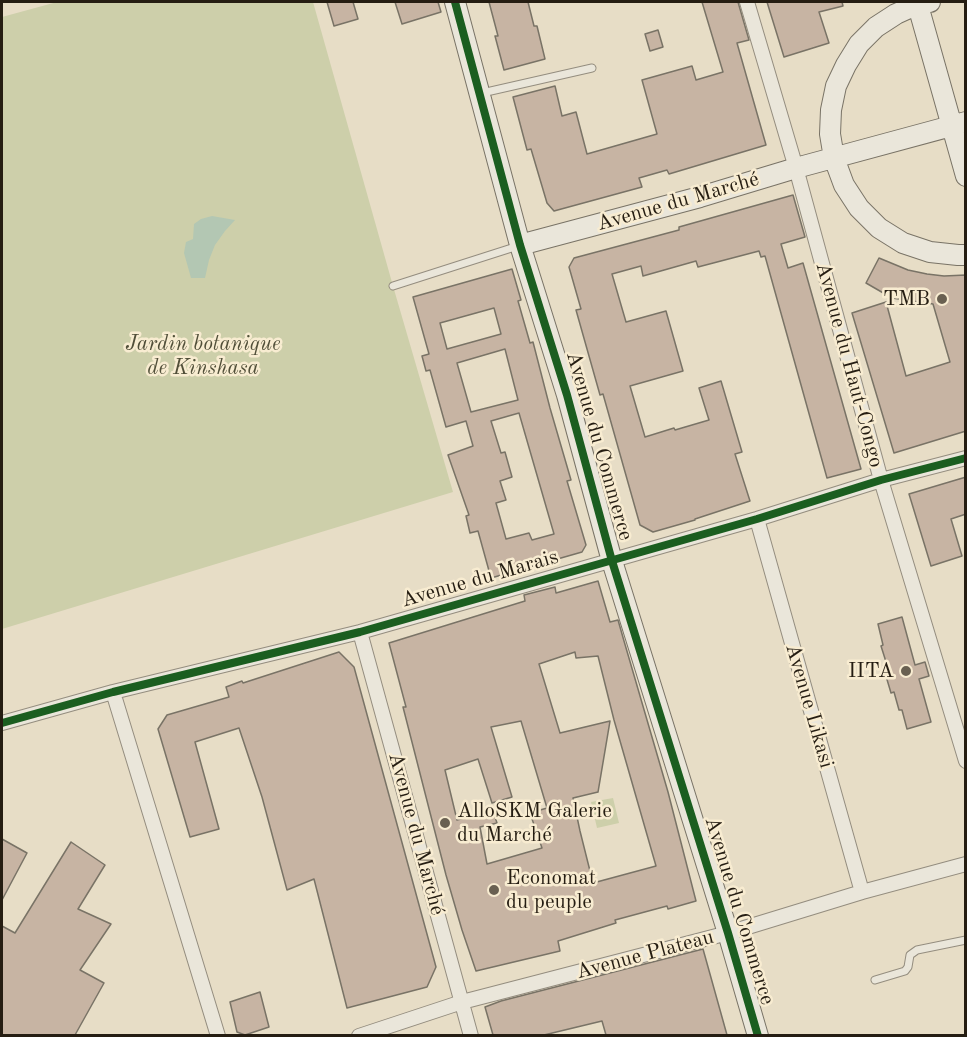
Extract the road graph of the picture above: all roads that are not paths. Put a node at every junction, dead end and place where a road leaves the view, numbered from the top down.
1 (455, 2) edge
2 (747, 2) edge
3 (921, 2) edge
4 (592, 68) dead end
5 (480, 94) junction
6 (959, 124) edge
7 (834, 158) junction
8 (796, 168) junction
9 (966, 176) edge
10 (520, 245) junction
11 (966, 255) edge
12 (393, 286) dead end
13 (966, 458) edge
14 (881, 480) junction
15 (757, 519) junction
16 (612, 561) junction
17 (360, 632) junction
18 (113, 692) junction
19 (2, 723) edge
20 (966, 761) edge
21 (966, 864) edge
22 (862, 892) junction
23 (728, 933) junction
24 (966, 940) edge
25 (874, 981) dead end
26 (462, 1002) junction
27 (218, 1035) edge
28 (359, 1035) edge
29 (471, 1035) edge
30 (758, 1035) edge

1 - 5 street, Avenue du Commerce
2 - 8 street, Avenue du Haut-Congo
3 - 6 street
3 - 7 street
4 - 5 lane
5 - 10 street, Avenue du Commerce
6 - 7 street, Avenue du Marché
6 - 9 street
7 - 8 street, Avenue du Marché
7 - 11 street
8 - 10 street, Avenue du Marché
8 - 14 street, Avenue du Haut-Congo
10 - 12 lane, Avenue du Marché
10 - 16 street, Avenue du Commerce
13 - 14 street, Avenue du Marais
14 - 15 street, Avenue du Marais
14 - 20 street, Avenue du Haut-Congo
15 - 16 street, Avenue du Marais
15 - 22 street, Avenue Likasi
16 - 17 street, Avenue du Marais
16 - 23 street, Avenue du Commerce
17 - 18 street, Avenue du Marais
17 - 26 street, Avenue du Marché
18 - 19 street, Avenue du Marais
18 - 27 street
21 - 22 street, Avenue Plateau
22 - 23 street, Avenue Plateau
23 - 26 street, Avenue Plateau
23 - 30 street, Avenue du Commerce
24 - 25 lane
26 - 28 street, Avenue Plateau
26 - 29 street, Avenue du Marché

